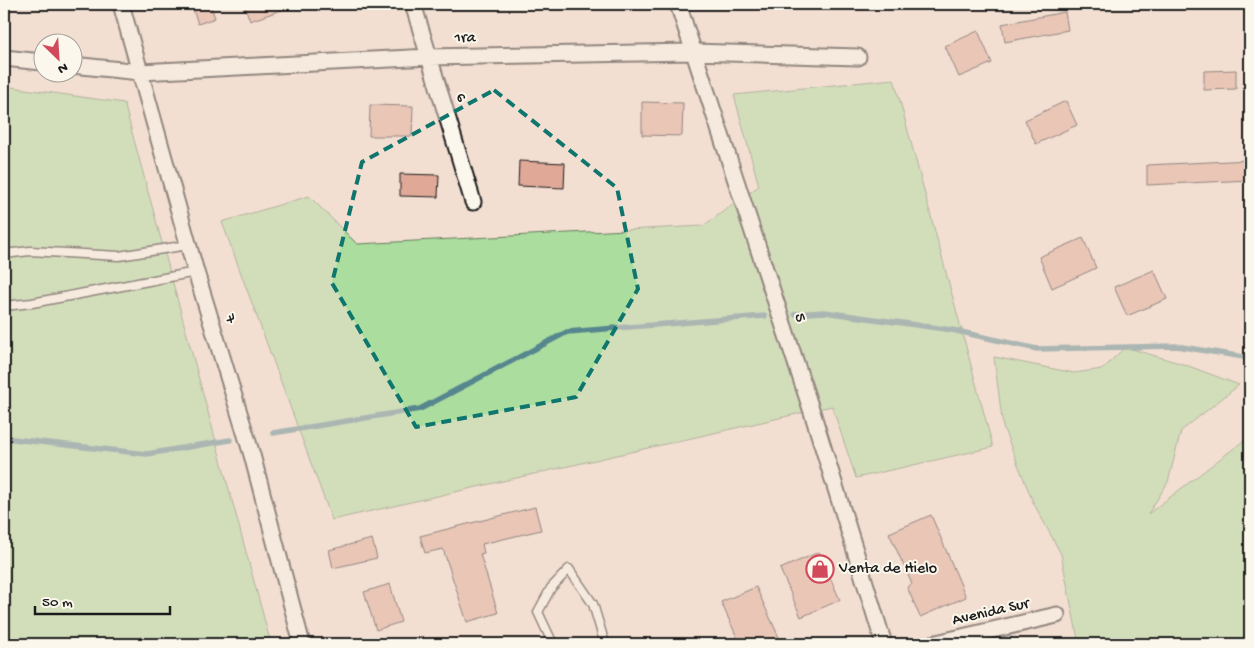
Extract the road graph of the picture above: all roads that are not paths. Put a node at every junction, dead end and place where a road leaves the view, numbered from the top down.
1 (121, 4) edge
2 (413, 4) edge
3 (678, 4) edge
4 (692, 52) junction
5 (429, 57) junction
6 (858, 57) dead end
7 (4, 58) edge
8 (32, 61) edge
9 (82, 67) edge
10 (140, 72) junction
11 (473, 202) dead end
12 (188, 245) junction
13 (4, 254) edge
14 (196, 272) junction
15 (4, 306) edge
16 (1057, 615) dead end
17 (302, 644) edge
18 (553, 644) edge
19 (605, 644) edge
20 (884, 644) edge
21 (932, 644) edge

1 - 10 street, 7
2 - 5 street, 6
3 - 4 street, 5
4 - 5 street, 1ra
4 - 6 street, 1ra
4 - 20 street, 5
5 - 10 street, 1ra
5 - 11 street, 6
7 - 8 street
9 - 10 street, 1ra
10 - 12 street, 7
12 - 13 lane
12 - 14 street, 7
14 - 15 lane
14 - 17 street, 7
16 - 21 street, Avenida Sur
18 - 19 lane

